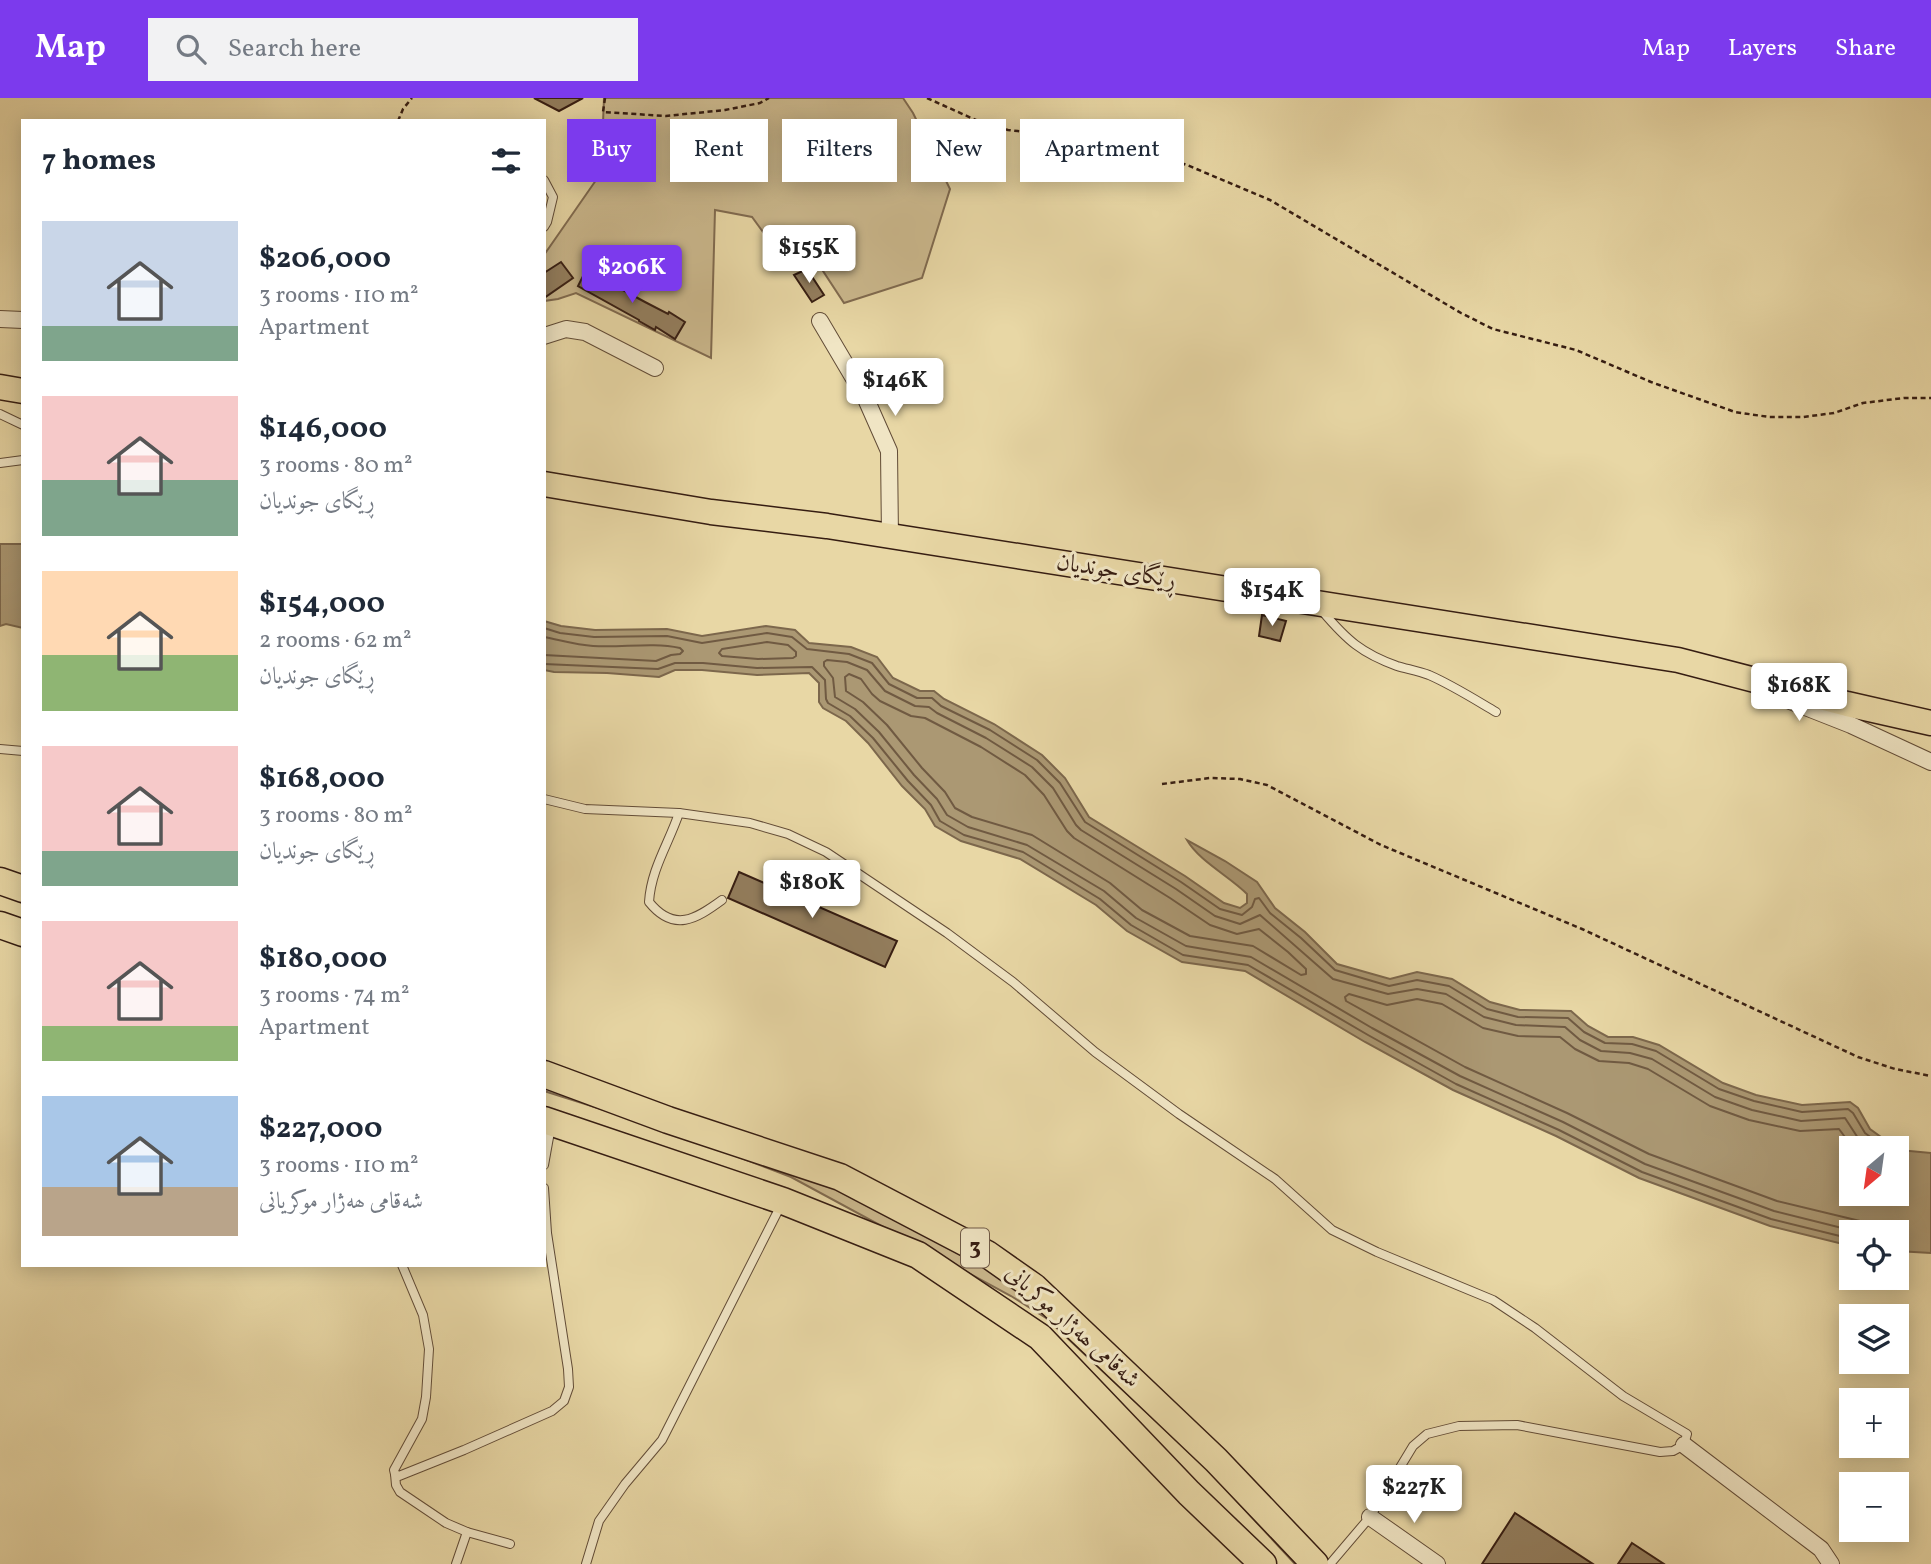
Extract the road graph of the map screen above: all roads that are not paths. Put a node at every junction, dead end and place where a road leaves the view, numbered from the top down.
1 (546, 184) edge
2 (546, 224) edge
3 (0, 319) edge
4 (21, 320) edge
5 (820, 321) dead end
6 (546, 335) edge
7 (655, 368) dead end
8 (0, 387) edge
9 (21, 391) edge
10 (0, 414) edge
11 (21, 424) edge
12 (21, 460) edge
13 (0, 463) edge
14 (546, 484) edge
15 (890, 537) junction
16 (1317, 604) junction
17 (1678, 660) junction
18 (1496, 712) dead end
19 (1931, 723) edge
20 (0, 749) edge
21 (21, 751) edge
22 (1931, 762) edge
23 (546, 799) edge
24 (679, 813) junction
25 (0, 881) edge
26 (21, 888) edge
27 (722, 900) dead end
28 (0, 925) edge
29 (21, 932) edge
30 (546, 1075) edge
31 (548, 1121) edge
32 (546, 1143) edge
33 (783, 1201) junction
34 (546, 1218) edge
35 (403, 1267) edge
36 (1684, 1445) junction
37 (395, 1474) junction
38 (1370, 1517) junction
39 (467, 1532) junction
40 (510, 1544) dead end
41 (456, 1564) edge
42 (586, 1564) edge
43 (1263, 1564) edge
44 (1315, 1564) edge
45 (1330, 1564) edge
46 (1437, 1564) edge
47 (1831, 1564) edge

1 - 2 lane
3 - 4 street
5 - 15 street
6 - 7 street
8 - 9 main road
10 - 11 lane
12 - 13 lane
14 - 15 main road, ڕێگای جوندیان
15 - 16 main road, ڕێگای جوندیان
16 - 17 main road, ڕێگای جوندیان
16 - 18 lane
17 - 19 main road, ڕێگای جوندیان
17 - 22 street
20 - 21 lane
23 - 24 lane
24 - 27 lane
24 - 36 lane
25 - 26 highway
28 - 29 highway
30 - 44 highway, شەقامی ھەژار موکریانی / 3
31 - 32 lane
31 - 33 highway, شەقامی ھەژار موکریانی / 3
33 - 42 lane
33 - 43 highway, شەقامی ھەژار موکریانی / 3
34 - 37 lane
35 - 37 lane
36 - 38 lane
36 - 47 street
37 - 39 lane
38 - 45 lane
38 - 46 street
39 - 40 lane
39 - 41 lane

